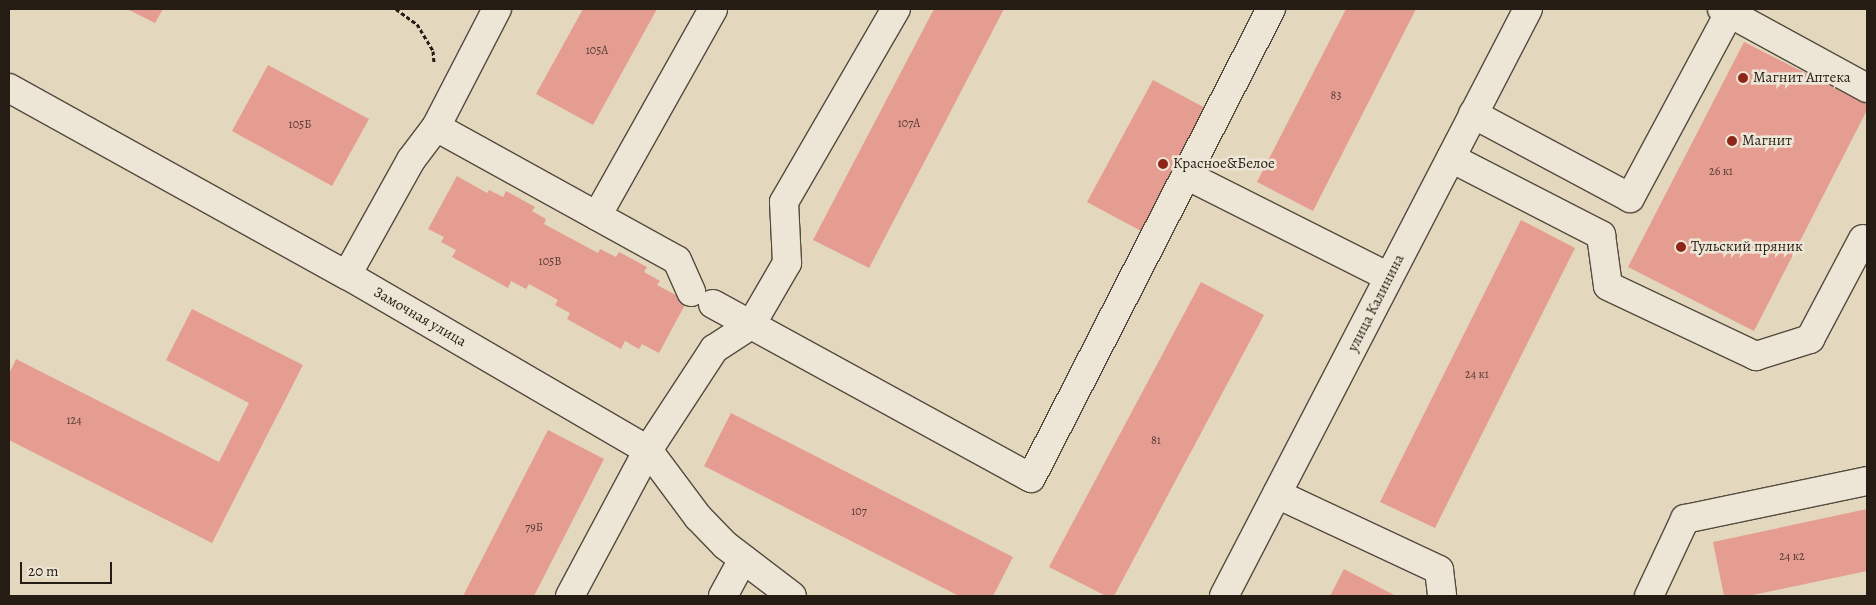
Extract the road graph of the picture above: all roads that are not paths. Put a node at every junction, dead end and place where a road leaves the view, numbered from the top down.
1 (497, 9) edge
2 (713, 9) edge
3 (896, 9) edge
4 (1271, 9) edge
5 (1528, 9) edge
6 (1726, 11) edge
7 (9, 88) edge
8 (1867, 88) edge
9 (1473, 114) junction
10 (436, 127) junction
11 (1451, 158) junction
12 (1186, 175) junction
13 (598, 216) junction
14 (1866, 236) edge
15 (347, 275) junction
16 (1389, 277) junction
17 (751, 325) junction
18 (648, 450) junction
19 (1867, 481) edge
20 (1276, 494) junction
21 (743, 559) junction
22 (1440, 583) edge
23 (570, 596) edge
24 (723, 596) edge
25 (792, 596) edge
26 (1224, 596) edge
27 (1425, 596) edge
28 (1649, 596) edge

1 - 10 street
2 - 13 street
3 - 17 street
4 - 12 street
5 - 9 street, улица Калинина
6 - 8 street
6 - 9 street
7 - 15 street, Замочная улица
9 - 11 street, улица Калинина
10 - 13 street
10 - 15 street
11 - 14 street
11 - 16 street, улица Калинина
12 - 16 street
12 - 17 street
13 - 17 street
15 - 18 street, Замочная улица
16 - 20 street, улица Калинина
17 - 18 street
18 - 21 street, Замочная улица
18 - 23 street
19 - 28 street
20 - 22 street
20 - 26 street, улица Калинина
21 - 24 street
21 - 25 street, Замочная улица
22 - 27 street

